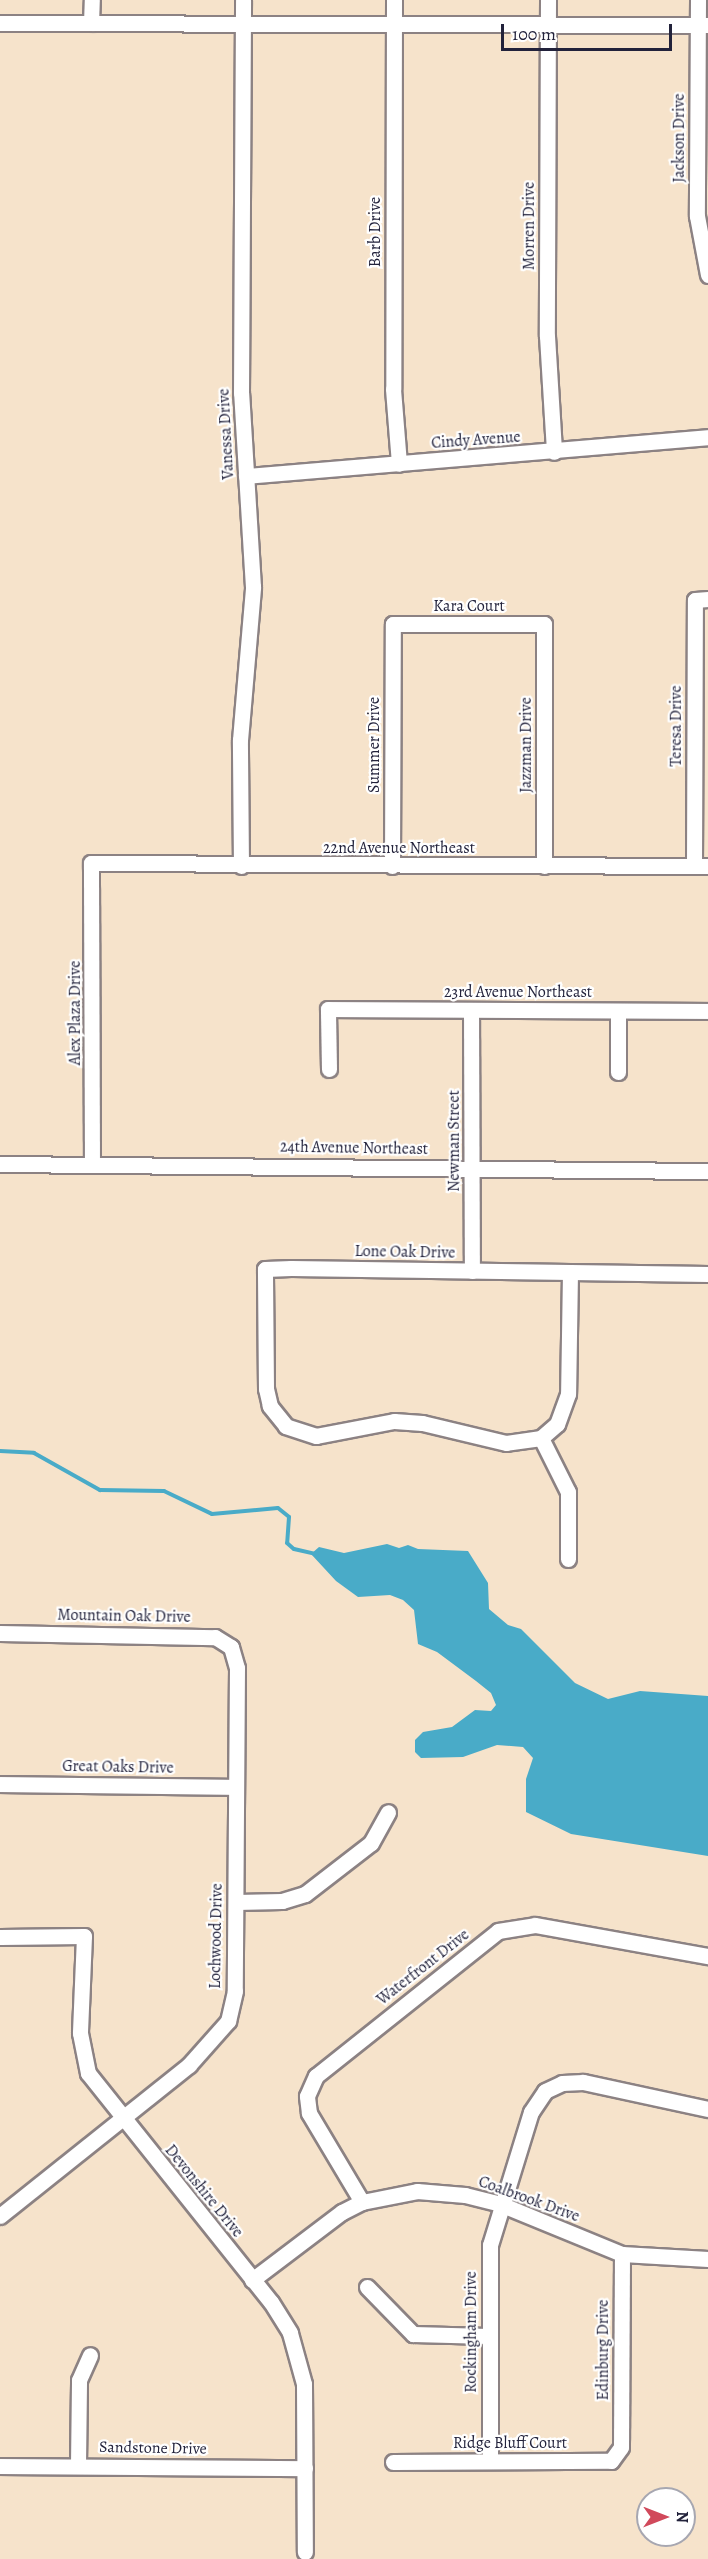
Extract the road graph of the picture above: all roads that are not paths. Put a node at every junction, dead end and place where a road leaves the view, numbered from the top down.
1 (92, 0) edge
2 (243, 0) edge
3 (394, 0) edge
4 (548, 0) edge
5 (698, 0) edge
6 (0, 23) edge
7 (91, 23) junction
8 (243, 23) junction
9 (394, 24) junction
10 (548, 24) junction
11 (703, 25) edge
12 (708, 275) edge
13 (708, 437) edge
14 (554, 452) junction
15 (399, 464) junction
16 (246, 476) junction
17 (708, 599) edge
18 (393, 624) joint
19 (544, 624) joint
20 (91, 863) joint
21 (241, 866) junction
22 (392, 866) junction
23 (543, 866) junction
24 (701, 866) edge
25 (471, 1010) junction
26 (618, 1011) junction
27 (708, 1011) edge
28 (329, 1069) dead end
29 (618, 1072) dead end
30 (0, 1164) edge
31 (92, 1164) junction
32 (472, 1168) junction
33 (708, 1171) edge
34 (472, 1271) junction
35 (570, 1272) junction
36 (708, 1274) edge
37 (541, 1438) junction
38 (568, 1559) dead end
39 (0, 1633) edge
40 (237, 1658) joint
41 (0, 1784) edge
42 (236, 1787) junction
43 (388, 1812) dead end
44 (236, 1902) junction
45 (0, 1937) edge
46 (708, 1956) edge
47 (708, 2109) edge
48 (122, 2118) junction
49 (362, 2202) junction
50 (500, 2204) junction
51 (0, 2217) edge
52 (622, 2254) junction
53 (708, 2259) edge
54 (252, 2280) junction
55 (367, 2287) dead end
56 (488, 2336) junction
57 (90, 2355) dead end
58 (621, 2447) joint
59 (490, 2461) junction
60 (393, 2462) dead end
61 (78, 2465) junction
62 (0, 2466) edge
63 (305, 2468) junction
64 (305, 2552) dead end

1 - 7 street
2 - 8 street, Vanessa Drive
3 - 9 street, Barb Drive
4 - 10 street, Morren Drive
5 - 11 street, Jackson Drive
6 - 7 street
7 - 8 street
8 - 9 street
8 - 16 street, Vanessa Drive
9 - 10 street
9 - 15 street, Barb Drive
10 - 11 street
10 - 14 street, Morren Drive
11 - 12 street, Jackson Drive
13 - 14 street, Cindy Avenue
14 - 15 street, Cindy Avenue
15 - 16 street, Cindy Avenue
16 - 21 street, Vanessa Drive
17 - 24 street, Teresa Drive
18 - 19 street, Kara Court
18 - 22 street, Summer Drive
19 - 23 street, Jazzman Drive
20 - 21 street, 22nd Avenue Northeast
20 - 31 street, Alex Plaza Drive
21 - 22 street, 22nd Avenue Northeast
22 - 23 street, 22nd Avenue Northeast
23 - 24 street, 22nd Avenue Northeast
25 - 26 street, 23rd Avenue Northeast
25 - 28 street, 23rd Avenue Northeast
25 - 32 street, Newman Street
26 - 27 street, 23rd Avenue Northeast
26 - 29 street
30 - 31 street, 24th Avenue Northeast
31 - 32 street, 24th Avenue Northeast
32 - 33 street, 24th Avenue Northeast
32 - 34 street, Newman Street
34 - 35 street, Lone Oak Drive
34 - 37 street, Lone Oak Drive
35 - 36 street, Lone Oak Drive
35 - 37 street
37 - 38 street
39 - 40 street, Mountain Oak Drive
40 - 42 street, Lochwood Drive
41 - 42 street, Great Oaks Drive
42 - 44 street, Lochwood Drive
43 - 44 street
44 - 48 street, Lochwood Drive
45 - 48 street, Devonshire Drive
46 - 49 street, Waterfront Drive
47 - 50 street
48 - 51 street, Lochwood Drive
48 - 54 street, Devonshire Drive
49 - 50 street, Coalbrook Drive
49 - 54 street, Coalbrook Drive
50 - 52 street, Coalbrook Drive
50 - 56 street, Rockingham Drive
52 - 53 street, Coalbrook Drive
52 - 58 street, Edinburg Drive
54 - 63 street, Devonshire Drive
55 - 56 street
56 - 59 street, Rockingham Drive
57 - 61 street
58 - 59 street, Ridge Bluff Court
59 - 60 street, Ridge Bluff Court
61 - 62 street, Sandstone Drive
61 - 63 street, Sandstone Drive
63 - 64 street, Devonshire Drive

